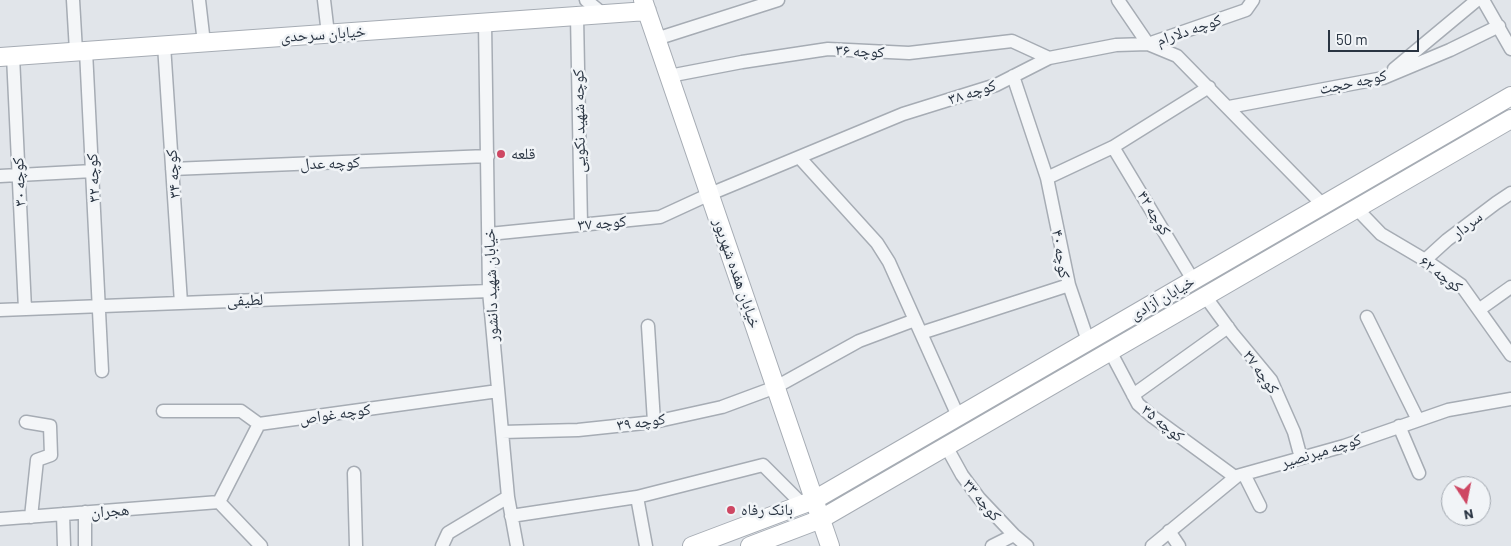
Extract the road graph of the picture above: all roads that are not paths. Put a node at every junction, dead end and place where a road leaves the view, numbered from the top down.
1 (73, 0) edge
2 (199, 0) edge
3 (324, 0) edge
4 (586, 0) edge
5 (778, 0) edge
6 (1118, 0) edge
7 (1253, 0) edge
8 (1477, 0) edge
9 (1483, 0) edge
10 (645, 6) edge
11 (602, 14) junction
12 (577, 16) junction
13 (485, 23) junction
14 (1499, 26) junction
15 (328, 34) junction
16 (656, 39) junction
17 (204, 42) junction
18 (1148, 44) junction
19 (164, 45) junction
20 (1511, 50) edge
21 (81, 51) junction
22 (6, 56) edge
23 (1049, 58) junction
24 (669, 76) junction
25 (1013, 76) junction
26 (1383, 78) junction
27 (1209, 87) junction
28 (1511, 96) edge
29 (1229, 107) junction
30 (1511, 118) edge
31 (1113, 147) junction
32 (488, 156) junction
33 (799, 157) junction
34 (172, 169) junction
35 (93, 172) junction
36 (19, 175) junction
37 (0, 176) edge
38 (1047, 178) junction
39 (1344, 193) junction
40 (1511, 193) edge
41 (710, 194) junction
42 (1319, 208) junction
43 (1355, 209) junction
44 (581, 225) junction
45 (1323, 227) junction
46 (488, 234) junction
47 (1425, 260) junction
48 (1193, 280) junction
49 (1069, 285) junction
50 (1511, 287) edge
51 (489, 291) junction
52 (1205, 296) junction
53 (181, 303) junction
54 (100, 306) junction
55 (25, 309) junction
56 (1480, 309) junction
57 (0, 310) edge
58 (1130, 317) junction
59 (1366, 317) dead end
60 (915, 320) junction
61 (648, 326) dead end
62 (1228, 327) junction
63 (921, 333) junction
64 (1140, 333) junction
65 (1088, 341) junction
66 (1110, 351) junction
67 (1511, 355) edge
68 (102, 371) dead end
69 (776, 386) junction
70 (498, 391) junction
71 (1133, 395) junction
72 (1511, 399) edge
73 (162, 411) dead end
74 (958, 416) junction
75 (1418, 420) junction
76 (26, 422) dead end
77 (654, 422) junction
78 (258, 424) junction
79 (1399, 426) junction
80 (502, 432) junction
81 (946, 446) junction
82 (1301, 458) junction
83 (354, 473) dead end
84 (861, 473) junction
85 (1419, 473) dead end
86 (1240, 476) junction
87 (871, 490) junction
88 (508, 497) junction
89 (637, 497) junction
90 (220, 502) junction
91 (808, 502) junction
92 (1260, 506) dead end
93 (85, 512) junction
94 (63, 514) junction
95 (511, 516) junction
96 (30, 517) junction
97 (0, 519) edge
98 (820, 519) junction
99 (754, 522) junction
100 (1170, 531) junction
101 (1014, 535) junction
102 (756, 544) edge
103 (64, 546) edge
104 (84, 546) edge
105 (261, 546) edge
106 (356, 546) edge
107 (442, 546) edge
108 (517, 546) edge
109 (646, 546) edge
110 (692, 546) edge
111 (830, 546) edge
112 (992, 546) edge
113 (1027, 546) edge
114 (1152, 546) edge
115 (1179, 546) edge

1 - 21 street, کوچه ۳۲
2 - 17 street
3 - 15 street
4 - 11 street
5 - 16 street
6 - 18 street
7 - 18 street, کوچه دلارام
8 - 26 street
9 - 14 street
10 - 11 street, خیابان سرحدی
10 - 16 street, خیابان هفده شهریور
11 - 12 street, خیابان سرحدی
12 - 13 street, خیابان سرحدی
12 - 44 street, کوچه شهید نکویی
13 - 15 street, خیابان سرحدی
13 - 32 street, خیابان شهید دانشور
14 - 20 street
14 - 26 street, کوچه حجت
15 - 17 street, خیابان سرحدی
16 - 24 street, خیابان هفده شهریور
17 - 19 street, خیابان سرحدی
18 - 23 street, کوچه ۳۸
18 - 27 street
19 - 21 street, خیابان سرحدی
19 - 34 street, کوچه ۳۴
21 - 22 street, خیابان سرحدی
21 - 35 street, کوچه ۳۲
22 - 36 street, کوچه ۳۰
23 - 24 street, کوچه ۳۶
23 - 25 street, کوچه ۳۸
24 - 41 street, خیابان هفده شهریور
25 - 33 street, کوچه ۳۸
25 - 38 street, کوچه ۴۰
26 - 29 street, کوچه حجت
27 - 29 street
27 - 31 street
28 - 39 street, خیابان آزادی
29 - 42 street
30 - 43 street, خیابان آزادی
31 - 38 street
31 - 48 street, کوچه ۴۲
32 - 34 street, کوچه عدل
32 - 46 street, خیابان شهید دانشور
33 - 41 street, کوچه ۳۸
33 - 60 street
34 - 53 street, کوچه ۳۴
35 - 36 street
35 - 54 street, کوچه ۳۲
36 - 37 street
36 - 55 street, کوچه ۳۰
38 - 49 street, کوچه ۴۰
39 - 42 street, خیابان آزادی
39 - 43 street
40 - 47 street, سردار
41 - 44 street, کوچه ۳۷
41 - 69 street, خیابان هفده شهریور
42 - 45 street
42 - 48 street, خیابان آزادی
43 - 45 street, خیابان آزادی
43 - 47 street, کوچه ۶۲
44 - 46 street, کوچه ۳۷
45 - 52 street, خیابان آزادی
46 - 51 street, خیابان شهید دانشور
47 - 56 street, کوچه ۶۲
48 - 58 street, خیابان آزادی
49 - 63 street, کوچه ۴۰
49 - 65 street
50 - 56 street
51 - 53 street, لطیفی
51 - 70 street, خیابان شهید دانشور
52 - 62 street, کوچه ۳۷
52 - 64 street, خیابان آزادی
53 - 54 street, لطیفی
54 - 55 street, لطیفی
54 - 68 street, کوچه ۳۲
55 - 57 street, لطیفی
56 - 67 street, کوچه ۶۲
58 - 64 street
58 - 65 street, خیابان آزادی
59 - 75 street
60 - 63 street
60 - 69 street
61 - 77 street
62 - 71 street
62 - 82 street, کوچه ۳۷
63 - 74 street
64 - 66 street, خیابان آزادی
65 - 74 street, خیابان آزادی
66 - 71 street, کوچه ۳۵
66 - 81 street, خیابان آزادی
69 - 77 street, کوچه ۳۹
69 - 91 street, خیابان هفده شهریور
70 - 78 street, کوچه غواص
70 - 80 street, خیابان شهید دانشور
71 - 86 street, کوچه ۳۵
72 - 75 street, کوچه میرنصیر
73 - 78 street
74 - 84 street, خیابان آزادی
75 - 79 street, کوچه میرنصیر
76 - 96 street
77 - 80 street, کوچه ۳۹
78 - 90 street
79 - 82 street, کوچه میرنصیر
79 - 85 street
80 - 88 street, خیابان شهید دانشور
81 - 87 street, خیابان آزادی
81 - 101 street, کوچه ۳۳
82 - 86 street, کوچه میرنصیر
83 - 106 street
84 - 87 street
84 - 91 street, خیابان آزادی
86 - 92 street
86 - 100 street, کوچه میرنصیر
87 - 98 street, خیابان آزادی
88 - 95 street, خیابان شهید دانشور
88 - 107 street
89 - 91 street
89 - 95 street
89 - 109 street
90 - 93 street, هجران
90 - 105 street
91 - 98 street, خیابان هفده شهریور
91 - 99 street, خیابان آزادی
93 - 94 street, هجران
93 - 104 street
94 - 96 street, هجران
94 - 103 street
95 - 108 street, خیابان شهید دانشور
96 - 97 street, هجران
98 - 102 street, خیابان آزادی
98 - 111 street, خیابان هفده شهریور
99 - 102 street
99 - 110 street, خیابان آزادی
100 - 114 street, کوچه میرنصیر
100 - 115 street
101 - 112 street
101 - 113 street, کوچه ۳۳

